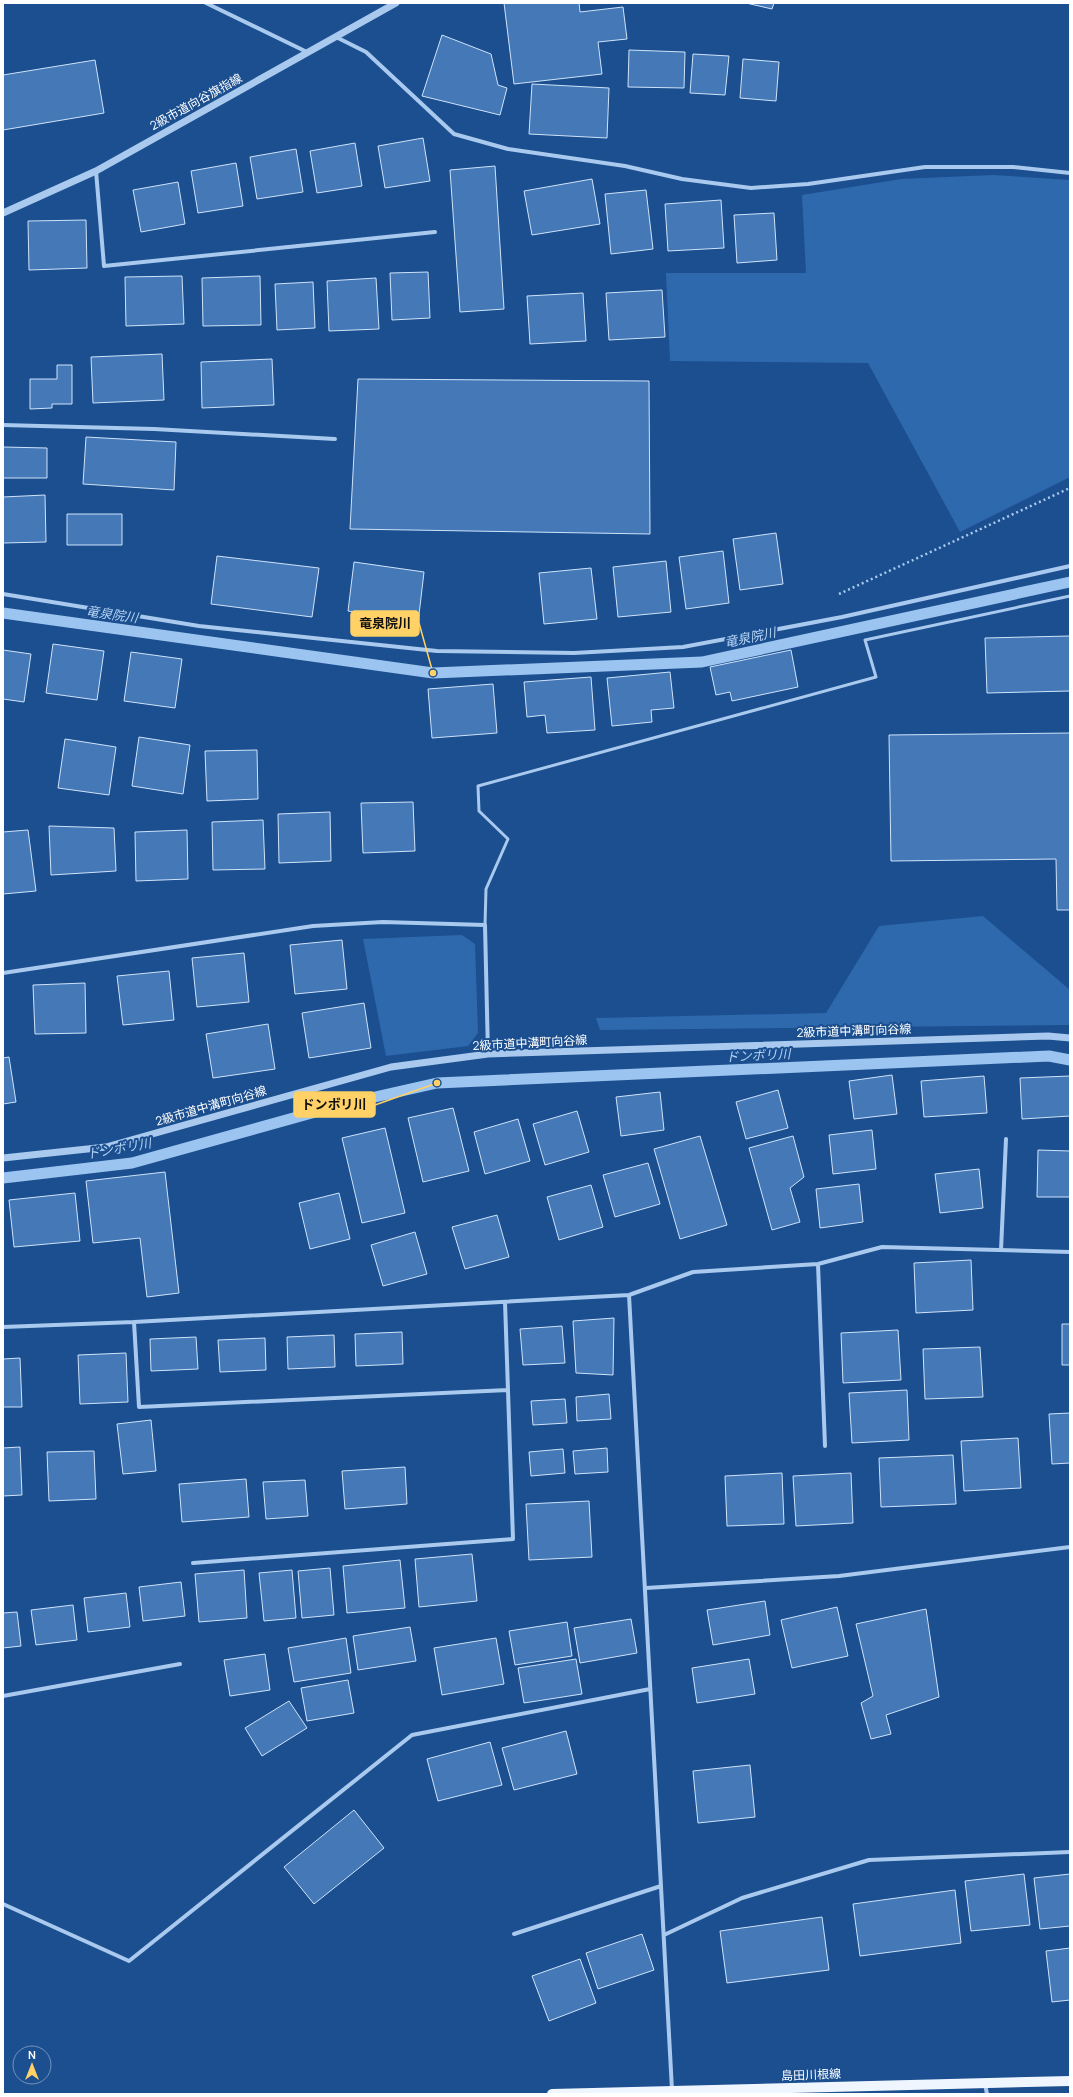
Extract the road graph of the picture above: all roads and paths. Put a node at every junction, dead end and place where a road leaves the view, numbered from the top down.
1 (206, 3) edge
2 (396, 3) edge
3 (335, 36) junction
4 (307, 52) junction
5 (96, 171) junction
6 (1070, 173) edge
7 (3, 213) edge
8 (435, 232) dead end
9 (3, 425) edge
10 (335, 438) dead end
11 (1070, 488) edge
12 (1070, 566) edge
13 (3, 594) edge
14 (1070, 596) edge
15 (842, 617) junction
16 (485, 925) junction
17 (3, 973) edge
18 (1070, 1038) edge
19 (488, 1054) junction
20 (1006, 1139) dead end
21 (3, 1158) edge
22 (1001, 1250) junction
23 (1070, 1252) edge
24 (818, 1264) junction
25 (629, 1295) junction
26 (505, 1302) junction
27 (134, 1322) junction
28 (3, 1327) edge
29 (508, 1390) junction
30 (825, 1446) dead end
31 (1070, 1547) edge
32 (193, 1563) dead end
33 (646, 1588) junction
34 (180, 1664) dead end
35 (650, 1689) junction
36 (3, 1696) edge
37 (1070, 1852) edge
38 (661, 1886) junction
39 (3, 1904) edge
40 (514, 1934) dead end
41 (664, 1935) junction
42 (1070, 2081) edge
43 (985, 2083) junction
44 (672, 2093) edge
45 (552, 2094) edge
46 (987, 2094) edge

1 - 4 street
2 - 3 street, 2級市道向谷旗指線
3 - 4 street, 2級市道向谷旗指線
3 - 6 street
4 - 5 street, 2級市道向谷旗指線
5 - 7 street, 2級市道向谷旗指線
5 - 8 street
9 - 10 street
11 - 15 path
12 - 15 street
13 - 15 street
14 - 16 lane
16 - 17 street
16 - 19 street
18 - 19 street, 2級市道中溝町向谷線
19 - 21 street, 2級市道中溝町向谷線
20 - 22 street
22 - 23 street
22 - 24 street
24 - 25 street
24 - 30 street
25 - 26 street
25 - 33 street
26 - 27 street
26 - 29 street
27 - 28 street
27 - 29 street
29 - 32 street
31 - 33 street
33 - 35 street
34 - 36 street
35 - 38 street
35 - 39 street
37 - 41 street
38 - 40 street
38 - 41 street
41 - 44 street
42 - 43 main road, 島田川根線
43 - 44 main road, 島田川根線
43 - 46 street
44 - 45 main road, 島田川根線

